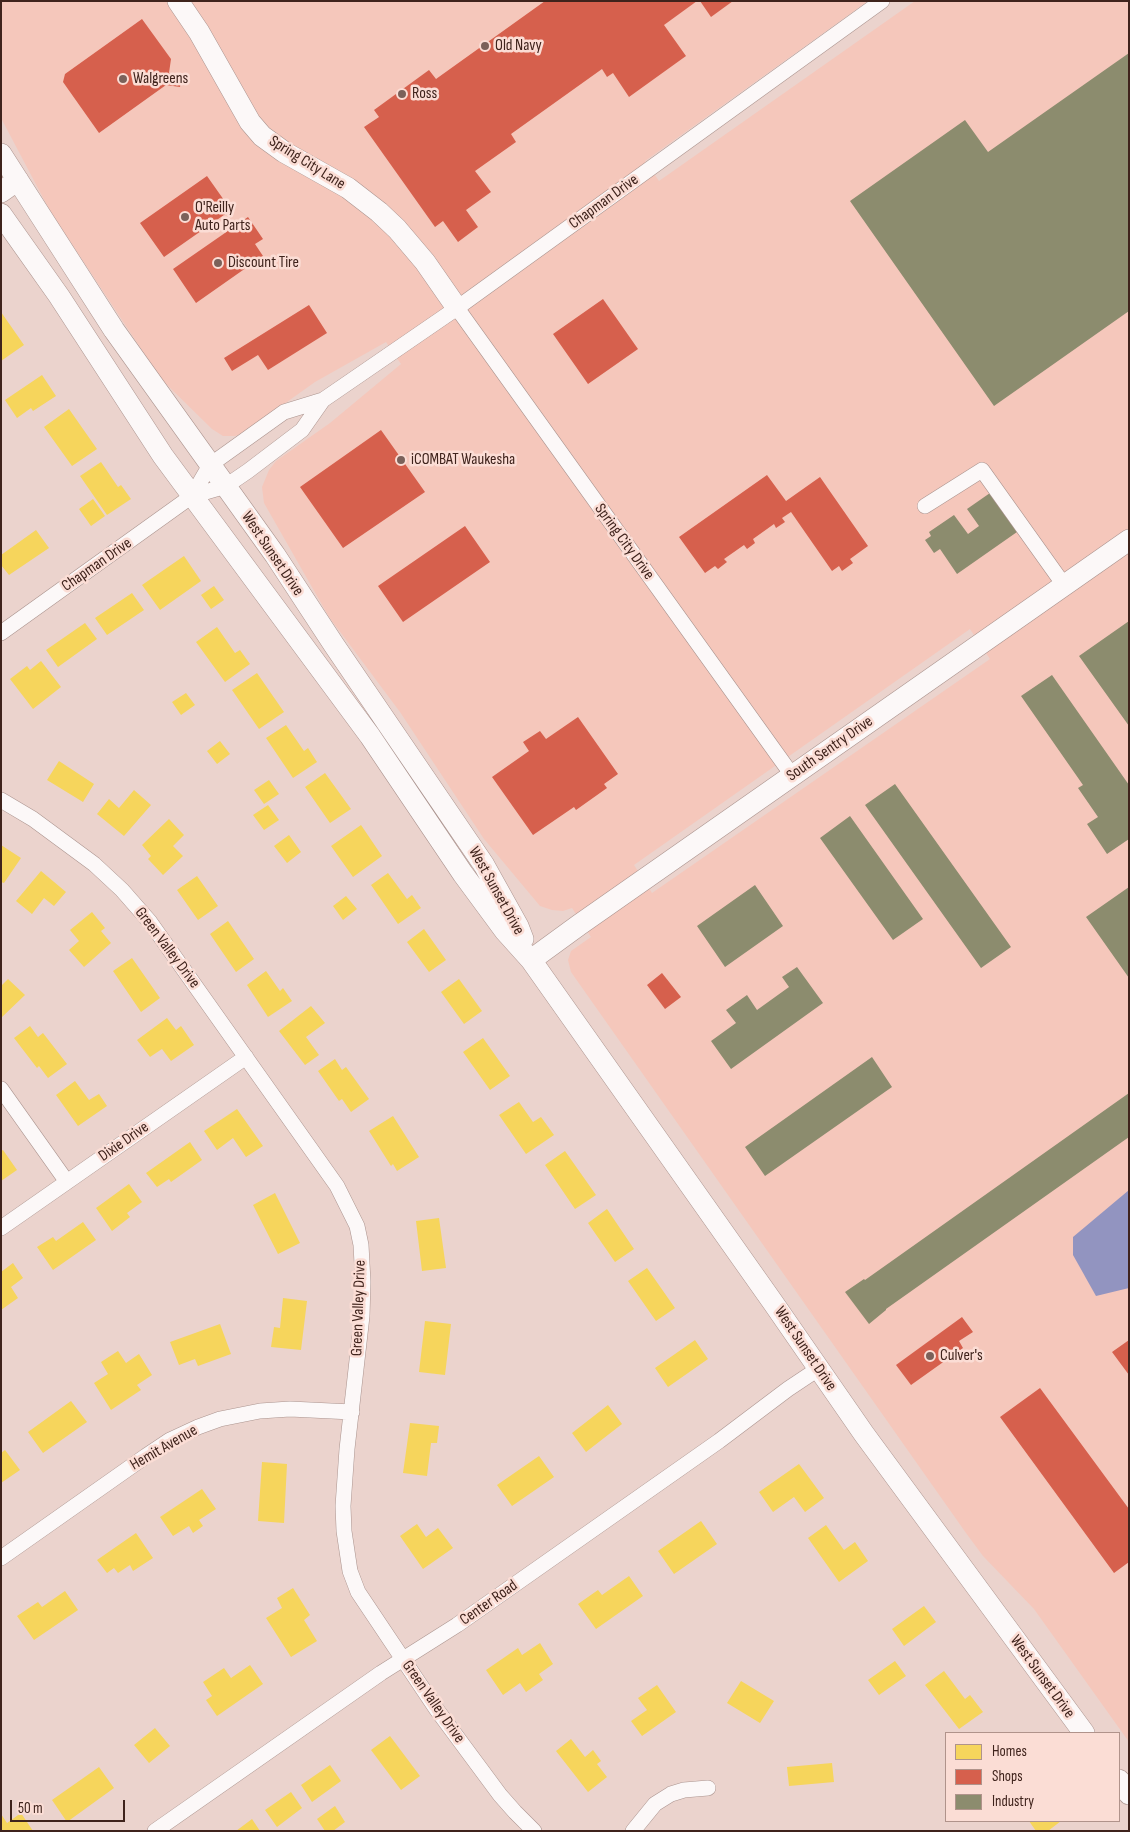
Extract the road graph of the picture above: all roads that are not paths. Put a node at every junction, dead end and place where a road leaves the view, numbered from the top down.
1 (178, 1) edge
2 (882, 1) edge
3 (1, 154) edge
4 (9, 186) edge
5 (1, 214) edge
6 (457, 308) junction
7 (323, 400) junction
8 (210, 466) junction
9 (226, 486) junction
10 (192, 496) junction
11 (925, 506) dead end
12 (1129, 540) edge
13 (1064, 586) junction
14 (1, 633) edge
15 (792, 775) junction
16 (1, 800) edge
17 (531, 960) junction
18 (246, 1057) junction
19 (1, 1089) edge
20 (67, 1182) junction
21 (1, 1228) edge
22 (818, 1369) junction
23 (352, 1412) junction
24 (1, 1558) edge
25 (403, 1659) junction
26 (1083, 1732) edge
27 (1120, 1781) edge
28 (708, 1788) dead end
29 (1129, 1794) edge
30 (155, 1831) edge
31 (534, 1831) edge
32 (633, 1831) edge

1 - 6 main road, Spring City Lane
2 - 6 street, Chapman Drive
3 - 4 main road, West Sunset Drive
4 - 8 main road, West Sunset Drive
5 - 10 main road, West Sunset Drive
6 - 7 street, Chapman Drive
6 - 15 street, Spring City Drive
7 - 8 street, Chapman Drive
7 - 9 street, Chapman Drive
8 - 9 main road, West Sunset Drive
8 - 10 street, Chapman Drive
9 - 10 street, Chapman Drive
9 - 17 main road, West Sunset Drive
10 - 14 street, Chapman Drive
10 - 17 main road, West Sunset Drive
11 - 13 street
12 - 13 main road, South Sentry Drive
13 - 15 main road, South Sentry Drive
15 - 17 main road, South Sentry Drive
16 - 18 street, Green Valley Drive
17 - 22 main road, West Sunset Drive
18 - 20 street, Dixie Drive
18 - 23 street, Green Valley Drive
19 - 20 street
20 - 21 street, Dixie Drive
22 - 25 street, Center Road
22 - 26 main road, West Sunset Drive
23 - 24 street, Hemit Avenue
23 - 25 street, Green Valley Drive
25 - 30 street, Center Road
25 - 31 street, Green Valley Drive
27 - 29 main road
28 - 32 street

